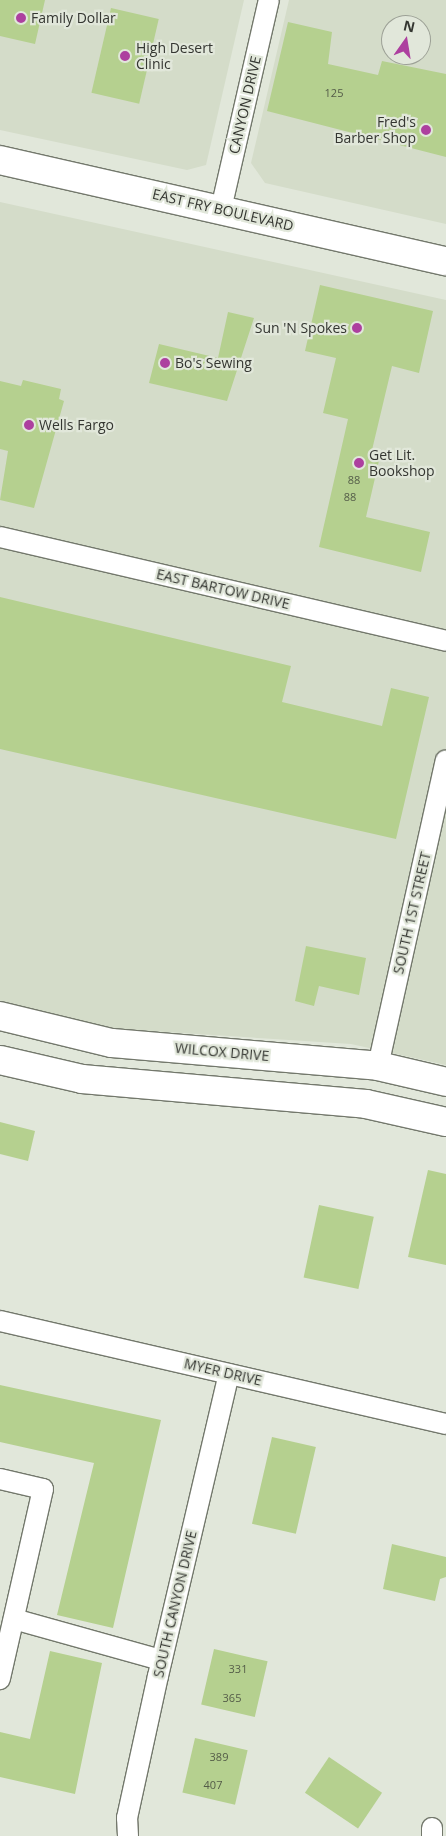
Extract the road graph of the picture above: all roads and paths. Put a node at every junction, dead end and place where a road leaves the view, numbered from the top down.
1 (269, 0) edge
2 (0, 160) edge
3 (221, 209) junction
4 (446, 261) edge
5 (0, 537) edge
6 (446, 642) edge
7 (446, 760) edge
8 (0, 1016) edge
9 (0, 1060) edge
10 (378, 1066) junction
11 (446, 1082) edge
12 (446, 1122) edge
13 (0, 1321) edge
14 (229, 1374) junction
15 (446, 1424) edge
16 (0, 1479) edge
17 (14, 1619) junction
18 (161, 1660) junction
19 (0, 1679) edge
20 (128, 1836) edge

1 - 3 street, CANYON DRIVE
2 - 3 street, EAST FRY BOULEVARD
3 - 4 street, EAST FRY BOULEVARD
5 - 6 street, EAST BARTOW DRIVE
7 - 10 street, SOUTH 1ST STREET
8 - 10 street, WILCOX DRIVE
9 - 12 street
10 - 11 street, WILCOX DRIVE
13 - 14 street, MYER DRIVE
14 - 15 street, MYER DRIVE
14 - 18 street, SOUTH CANYON DRIVE
16 - 17 street
17 - 18 street
17 - 19 street
18 - 20 street, SOUTH CANYON DRIVE

